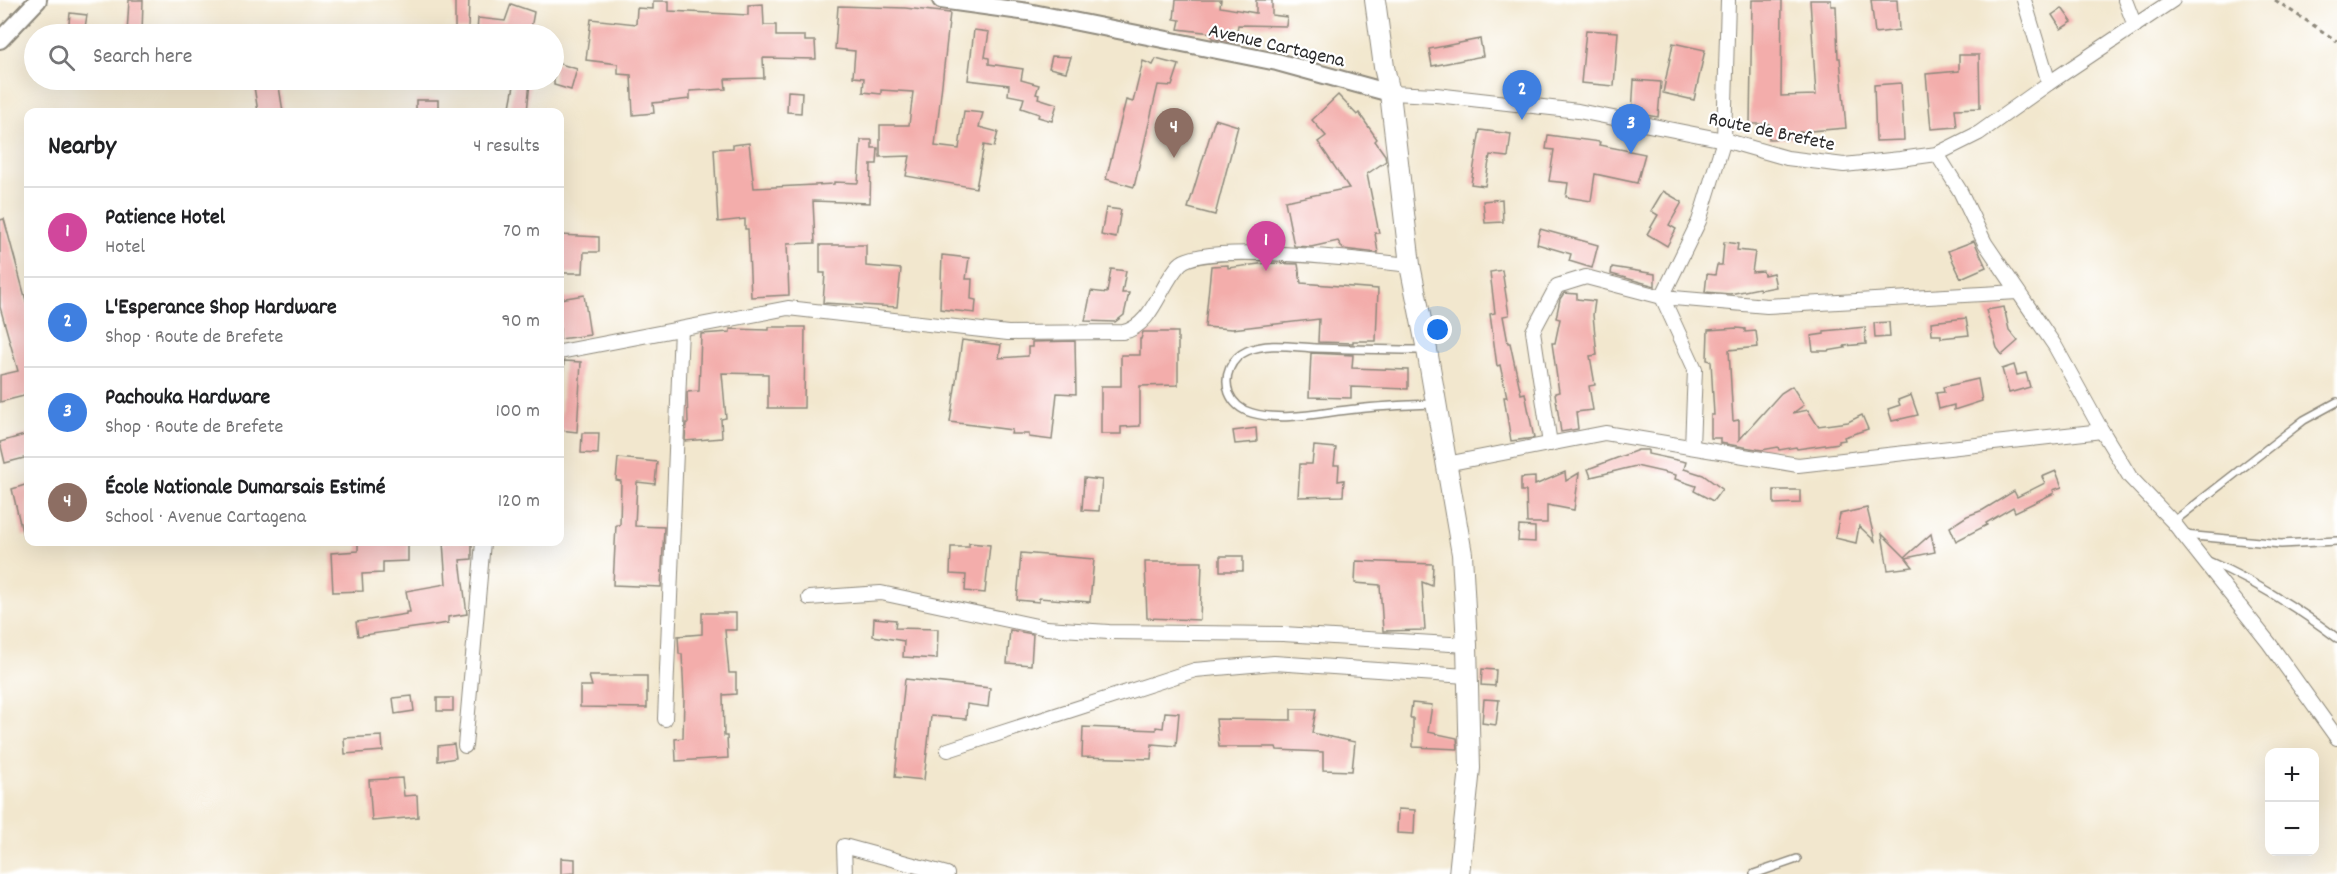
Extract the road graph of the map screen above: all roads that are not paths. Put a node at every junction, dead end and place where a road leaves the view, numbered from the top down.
1 (38, 0) edge
2 (941, 0) edge
3 (1375, 0) edge
4 (1728, 0) edge
5 (2024, 0) edge
6 (2125, 0) edge
7 (2173, 0) edge
8 (2134, 26) junction
9 (0, 40) edge
10 (2049, 83) junction
11 (1390, 93) junction
12 (1724, 140) junction
13 (1937, 154) junction
14 (1410, 265) junction
15 (2018, 292) junction
16 (1662, 297) junction
17 (681, 329) junction
18 (1427, 350) junction
19 (564, 351) edge
20 (2337, 402) edge
21 (1436, 404) junction
22 (2102, 431) junction
23 (1550, 444) junction
24 (1692, 447) junction
25 (1446, 464) junction
26 (2173, 522) junction
27 (2183, 535) junction
28 (2337, 541) edge
29 (483, 546) edge
30 (2201, 558) junction
31 (808, 598) dead end
32 (2337, 638) edge
33 (1467, 645) junction
34 (1466, 676) junction
35 (665, 719) dead end
36 (2337, 738) edge
37 (465, 746) dead end
38 (948, 750) dead end
39 (1797, 859) dead end
40 (845, 874) edge
41 (947, 874) edge
42 (1459, 874) edge
43 (1754, 874) edge

1 - 9 street
2 - 11 street, Avenue Cartagena
3 - 11 main road
4 - 12 street
5 - 10 street
6 - 8 street
7 - 8 street, Route de Brefete
8 - 10 street, Route de Brefete
10 - 13 street, Route de Brefete
11 - 12 street, Route de Brefete
11 - 14 main road
12 - 13 street, Route de Brefete
12 - 16 street
13 - 15 street
14 - 17 street
14 - 18 main road
15 - 16 street
15 - 22 street
16 - 23 street
16 - 24 street
17 - 19 street
17 - 35 street
18 - 21 main road
18 - 21 lane
20 - 26 lane
21 - 25 main road
22 - 24 street
22 - 26 street
23 - 24 street
23 - 25 street
25 - 33 main road
26 - 27 street
27 - 28 lane
27 - 30 street
29 - 37 street
30 - 32 lane
30 - 36 street
31 - 33 street
33 - 34 main road
34 - 38 street
34 - 42 main road
39 - 43 lane
40 - 41 street

